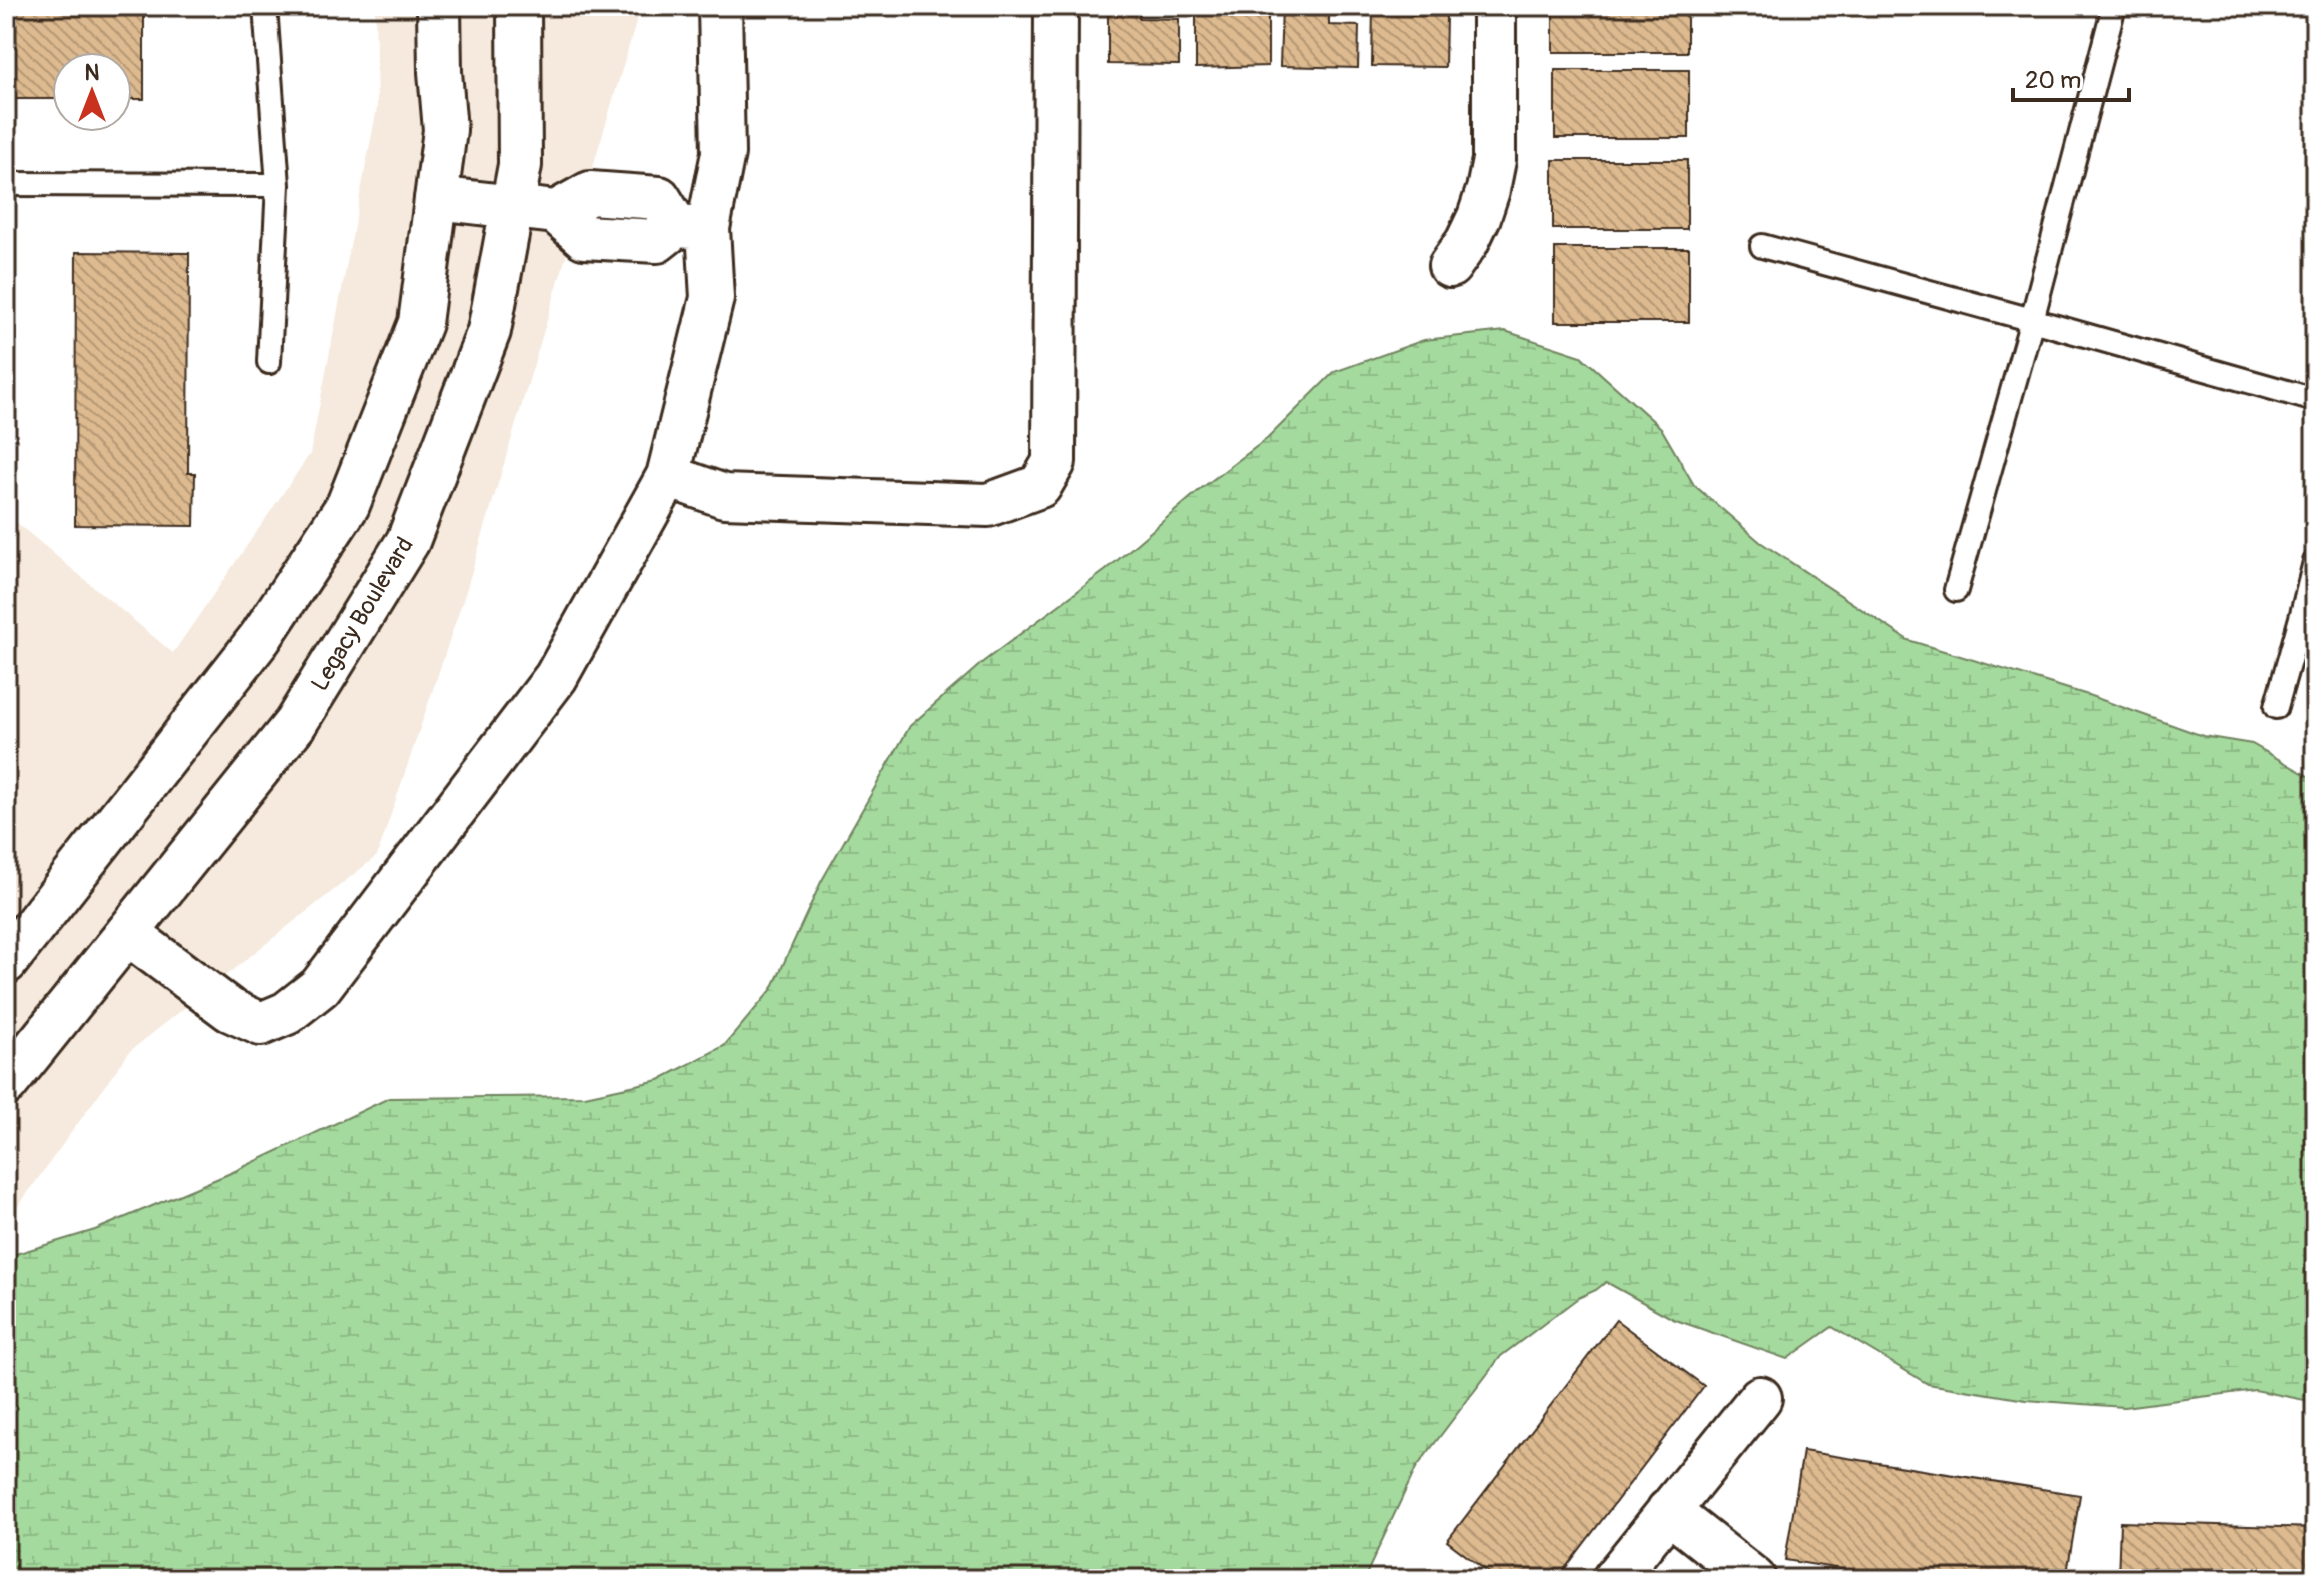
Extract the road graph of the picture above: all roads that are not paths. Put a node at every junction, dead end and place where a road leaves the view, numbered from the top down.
1 (265, 6) edge
2 (439, 6) edge
3 (519, 6) edge
4 (720, 6) edge
5 (1056, 6) edge
6 (1494, 6) edge
7 (2114, 6) edge
8 (6, 184) edge
9 (278, 185) junction
10 (436, 198) junction
11 (512, 207) junction
12 (692, 227) junction
13 (1762, 246) dead end
14 (1450, 266) dead end
15 (2032, 320) junction
16 (269, 362) dead end
17 (2315, 400) edge
18 (668, 476) junction
19 (2315, 562) edge
20 (1956, 590) dead end
21 (2308, 620) edge
22 (2276, 707) dead end
23 (127, 933) junction
24 (6, 962) edge
25 (6, 1084) edge
26 (1760, 1398) dead end
27 (1668, 1511) junction
28 (1614, 1579) edge
29 (1754, 1579) edge

1 - 9 lane
2 - 10 street
3 - 11 street, Legacy Boulevard
4 - 12 street
5 - 18 street
6 - 14 street
7 - 15 lane
8 - 9 lane
9 - 16 lane
10 - 11 street
10 - 24 street
11 - 12 street
11 - 23 street, Legacy Boulevard
12 - 18 street
13 - 15 lane
15 - 17 lane
15 - 20 lane
18 - 23 street
19 - 21 lane
21 - 22 lane
23 - 25 street, Legacy Boulevard
26 - 27 street
27 - 28 street
27 - 29 street

